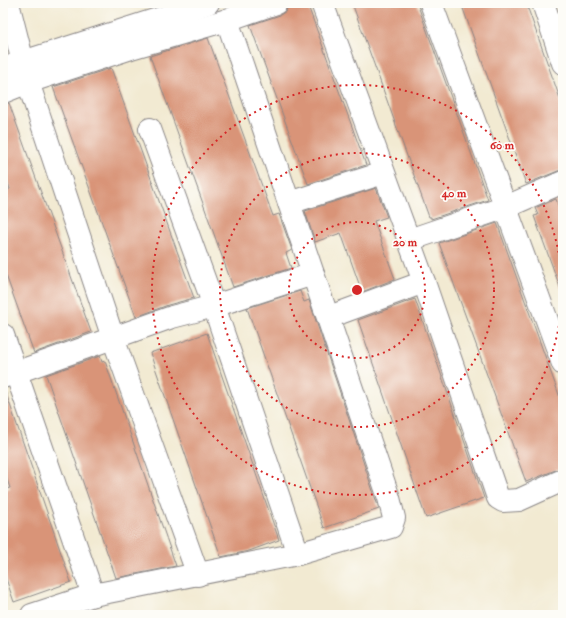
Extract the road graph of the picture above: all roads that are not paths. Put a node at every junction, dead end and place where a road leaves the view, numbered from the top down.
1 (8, 3) edge
2 (208, 3) edge
3 (276, 3) edge
4 (322, 3) edge
5 (431, 3) edge
6 (543, 3) edge
7 (227, 20) junction
8 (563, 63) edge
9 (18, 71) edge
10 (3, 92) edge
11 (150, 129) dead end
12 (384, 173) junction
13 (563, 182) edge
14 (289, 204) junction
15 (506, 207) junction
16 (409, 240) junction
17 (313, 274) junction
18 (424, 282) junction
19 (214, 306) junction
20 (329, 318) junction
21 (3, 335) edge
22 (113, 338) junction
23 (563, 364) edge
24 (9, 375) edge
25 (563, 480) edge
26 (298, 554) junction
27 (198, 575) junction
28 (93, 595) junction
29 (32, 615) edge

1 - 9 street
2 - 9 street
3 - 7 street
4 - 12 street
5 - 15 street
6 - 8 street
7 - 9 street
7 - 14 street
9 - 10 street
9 - 22 street
11 - 19 street
12 - 14 street
12 - 16 street
13 - 15 street
14 - 17 street
15 - 16 street
15 - 23 street
16 - 18 street
17 - 19 street
17 - 20 street
18 - 20 street
18 - 25 street
19 - 22 street
19 - 26 street
20 - 26 street
21 - 24 street
22 - 24 street
22 - 27 street
24 - 28 street
26 - 27 street
27 - 28 street
28 - 29 street

